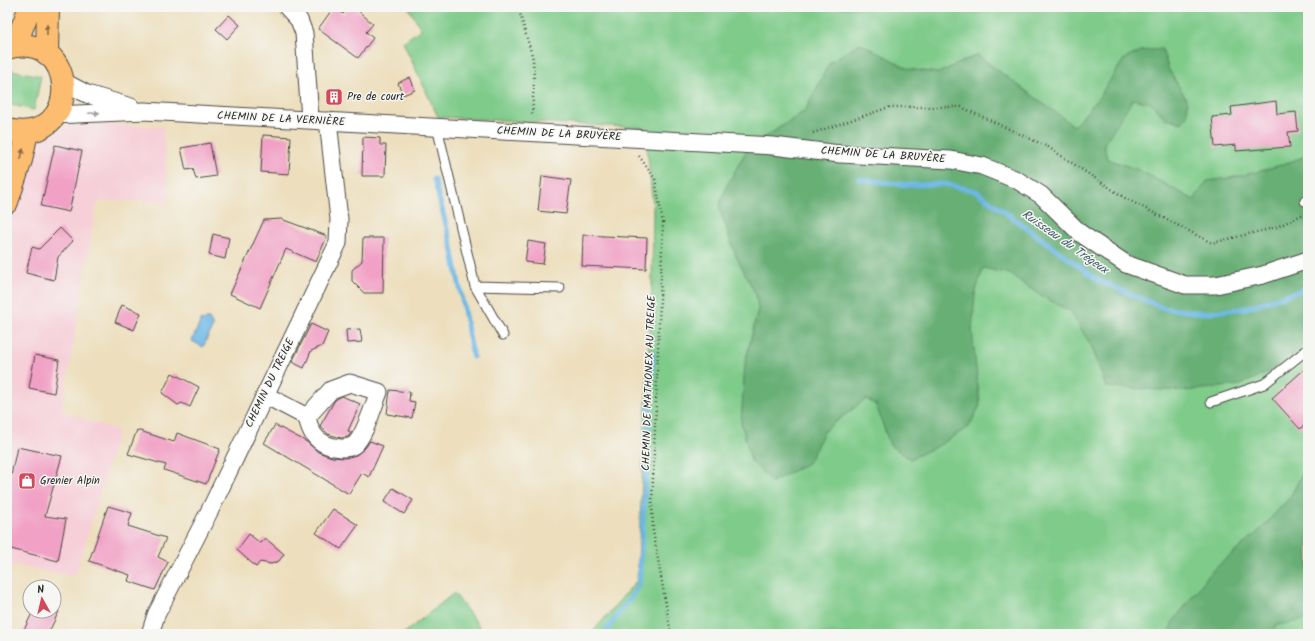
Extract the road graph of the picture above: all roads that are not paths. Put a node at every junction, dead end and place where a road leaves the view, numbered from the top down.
1 (30, 7) edge
2 (48, 7) edge
3 (287, 7) edge
4 (11, 47) edge
5 (47, 54) junction
6 (64, 82) junction
7 (144, 111) junction
8 (55, 115) junction
9 (310, 119) junction
10 (328, 121) junction
11 (418, 126) joint
12 (437, 127) junction
13 (17, 131) edge
14 (7, 202) edge
15 (1308, 260) edge
16 (475, 286) junction
17 (560, 288) dead end
18 (503, 335) dead end
19 (1308, 349) edge
20 (265, 395) junction
21 (1211, 402) dead end
22 (306, 417) dead end
23 (150, 634) edge

1 - 4 main road
5 -> 2 main road
3 - 9 street
4 - 5 main road
5 - 6 main road
6 - 7 street, CHEMIN DE LA VERNIÈRE
6 - 8 main road
8 -> 7 street, CHEMIN DE LA VERNIÈRE
7 - 9 street, CHEMIN DE LA VERNIÈRE
8 - 13 main road
9 - 10 street, CHEMIN DE LA VERNIÈRE
10 - 11 street, CHEMIN DE LA VERNIÈRE
10 - 20 street, CHEMIN DU TREIGE
11 - 12 street, CHEMIN DE LA BRUYÈRE
12 - 15 street, CHEMIN DE LA BRUYÈRE
12 - 16 lane
14 -> 13 main road
16 - 17 lane
16 - 18 lane
19 - 21 lane
20 - 22 street
20 - 23 street, CHEMIN DU TREIGE

